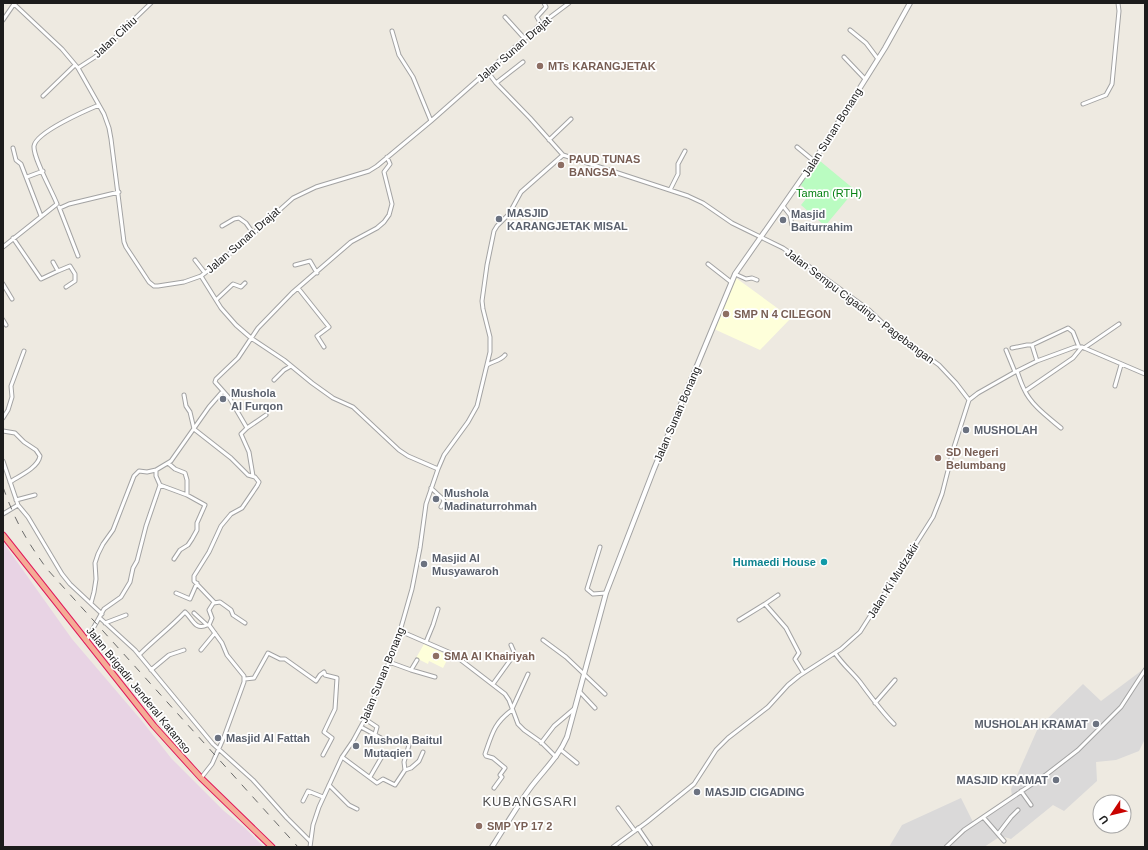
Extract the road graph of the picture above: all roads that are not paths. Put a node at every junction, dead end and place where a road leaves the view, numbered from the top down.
1 (13, 3) edge
2 (151, 3) edge
3 (544, 3) edge
4 (569, 3) edge
5 (910, 3) edge
6 (1118, 3) edge
7 (506, 17) dead end
8 (3, 20) edge
9 (541, 24) junction
10 (850, 30) dead end
11 (392, 31) dead end
12 (525, 39) junction
13 (844, 57) dead end
14 (878, 60) junction
15 (523, 62) dead end
16 (77, 67) junction
17 (487, 71) junction
18 (865, 79) junction
19 (496, 83) junction
20 (42, 96) dead end
21 (1083, 104) dead end
22 (99, 105) junction
23 (571, 119) dead end
24 (431, 121) junction
25 (549, 140) junction
26 (797, 147) dead end
27 (13, 148) dead end
28 (685, 151) dead end
29 (563, 155) junction
30 (387, 157) junction
31 (814, 161) junction
32 (43, 171) junction
33 (27, 177) junction
34 (670, 190) junction
35 (119, 192) junction
36 (57, 204) junction
37 (783, 206) junction
38 (60, 208) junction
39 (41, 216) junction
40 (792, 225) dead end
41 (222, 226) dead end
42 (253, 233) junction
43 (761, 237) junction
44 (13, 238) junction
45 (3, 247) edge
46 (78, 256) dead end
47 (195, 260) dead end
48 (53, 262) dead end
49 (708, 264) dead end
50 (295, 265) dead end
51 (58, 271) junction
52 (317, 272) junction
53 (205, 273) junction
54 (734, 274) junction
55 (201, 276) junction
56 (757, 280) dead end
57 (731, 282) junction
58 (245, 283) dead end
59 (3, 284) edge
60 (66, 287) dead end
61 (298, 288) junction
62 (12, 299) dead end
63 (216, 300) junction
64 (3, 320) edge
65 (1119, 324) dead end
66 (6, 325) dead end
67 (251, 338) junction
68 (1032, 345) junction
69 (324, 347) dead end
70 (1012, 348) dead end
71 (1082, 348) junction
72 (24, 350) dead end
73 (1006, 350) dead end
74 (505, 355) dead end
75 (1037, 361) junction
76 (1121, 365) junction
77 (291, 366) junction
78 (488, 366) junction
79 (1016, 371) junction
80 (1145, 374) edge
81 (274, 380) dead end
82 (1115, 386) dead end
83 (223, 391) junction
84 (1025, 391) junction
85 (184, 395) dead end
86 (970, 400) junction
87 (266, 415) dead end
88 (3, 418) edge
89 (247, 428) junction
90 (1061, 428) dead end
91 (194, 429) junction
92 (3, 431) edge
93 (3, 461) edge
94 (168, 463) junction
95 (438, 469) junction
96 (156, 470) junction
97 (253, 476) junction
98 (10, 482) junction
99 (160, 485) junction
100 (431, 488) junction
101 (35, 495) dead end
102 (187, 495) junction
103 (16, 500) junction
104 (18, 505) junction
105 (441, 507) dead end
106 (3, 514) edge
107 (3, 535) edge
108 (600, 547) dead end
109 (174, 559) dead end
110 (197, 583) junction
111 (176, 593) dead end
112 (606, 593) junction
113 (778, 595) dead end
114 (214, 602) junction
115 (91, 603) junction
116 (765, 604) junction
117 (438, 609) dead end
118 (194, 613) dead end
119 (102, 614) junction
120 (126, 615) dead end
121 (100, 618) junction
122 (739, 620) dead end
123 (105, 623) junction
124 (245, 624) dead end
125 (208, 625) junction
126 (400, 630) junction
127 (215, 633) junction
128 (542, 640) dead end
129 (86, 641) junction
130 (426, 642) junction
131 (511, 645) dead end
132 (184, 650) dead end
133 (202, 650) dead end
134 (835, 653) junction
135 (139, 654) junction
136 (417, 660) dead end
137 (389, 662) junction
138 (150, 670) junction
139 (411, 670) junction
140 (1145, 670) edge
141 (803, 672) junction
142 (528, 674) dead end
143 (584, 675) junction
144 (435, 677) dead end
145 (245, 680) junction
146 (895, 680) dead end
147 (492, 684) junction
148 (579, 691) junction
149 (605, 694) dead end
150 (875, 703) junction
151 (595, 708) dead end
152 (512, 709) junction
153 (574, 709) junction
154 (365, 720) junction
155 (894, 724) dead end
156 (361, 727) junction
157 (375, 734) junction
158 (380, 741) dead end
159 (541, 743) junction
160 (409, 745) dead end
161 (219, 749) junction
162 (561, 750) junction
163 (423, 752) dead end
164 (384, 753) dead end
165 (323, 755) dead end
166 (342, 757) junction
167 (556, 757) junction
168 (577, 763) dead end
169 (406, 770) junction
170 (370, 777) junction
171 (201, 778) junction
172 (329, 785) junction
173 (494, 788) dead end
174 (1021, 791) junction
175 (323, 797) junction
176 (303, 801) dead end
177 (1031, 805) dead end
178 (618, 808) dead end
179 (357, 809) dead end
180 (1018, 810) dead end
181 (984, 818) junction
182 (637, 830) junction
183 (998, 834) junction
184 (1004, 841) dead end
185 (310, 842) junction
186 (272, 847) edge
187 (310, 847) edge
188 (492, 847) edge
189 (613, 847) edge
190 (651, 847) edge
191 (946, 847) edge

1 - 8 street
1 - 16 street, Jalan Sunan Drajat
2 - 16 street, Jalan Cihiu
3 - 9 street
4 - 9 street, Jalan Sunan Drajat
5 - 14 street, Jalan Sunan Bonang
6 - 21 street
7 - 12 street
9 - 12 street, Jalan Sunan Drajat
10 - 14 street
11 - 24 street
12 - 17 street, Jalan Sunan Drajat
13 - 18 street
14 - 18 street, Jalan Sunan Bonang
15 - 19 street
16 - 20 street, Jalan Cihiu
16 - 22 street, Jalan Sunan Drajat
17 - 19 street
17 - 24 street, Jalan Sunan Drajat
18 - 31 street, Jalan Sunan Bonang
19 - 25 street
22 - 32 street
22 - 35 street, Jalan Sunan Drajat
23 - 25 street
24 - 30 street, Jalan Sunan Drajat
25 - 29 street
26 - 31 street
27 - 33 street
28 - 34 street
29 - 34 street, Jalan Sempu Cigading - Pagebangan
29 - 78 street, Jalan Sunan Bonang
30 - 42 street, Jalan Sunan Drajat
30 - 52 street
31 - 37 street, Jalan Sunan Bonang
32 - 33 street
32 - 36 street
33 - 39 street
34 - 43 street, Jalan Sempu Cigading - Pagebangan
35 - 38 street
35 - 55 street, Jalan Sunan Drajat
36 - 38 street
36 - 39 street
37 - 40 street
37 - 43 street, Jalan Sunan Bonang
38 - 46 street
39 - 44 street
41 - 42 street
42 - 53 street, Jalan Sunan Drajat
43 - 54 street, Jalan Sunan Bonang
43 - 86 street, Jalan Sempu Cigading - Pagebangan
44 - 45 street
44 - 51 street
47 - 53 street
48 - 51 street
49 - 57 street
50 - 52 street
51 - 60 street
52 - 61 street
53 - 55 street, Jalan Sunan Drajat
54 - 56 street
54 - 57 street, Jalan Sunan Bonang
55 - 63 street
57 - 112 street, Jalan Sunan Bonang
58 - 63 street
59 - 62 street
61 - 67 street
61 - 69 street
63 - 67 street
64 - 66 street
65 - 71 street
67 - 77 street
67 - 83 street
68 - 70 street
68 - 71 street
68 - 75 street
71 - 75 street
71 - 76 street
71 - 84 street
72 - 88 street
73 - 79 street
74 - 78 street
75 - 79 street
76 - 80 street
76 - 82 street
77 - 81 street
77 - 95 street
78 - 95 street, Jalan Sunan Bonang
79 - 84 street
79 - 86 street
83 - 89 street
83 - 91 street
84 - 90 street
85 - 91 street
86 - 134 street, Jalan Ki Mudzakir
87 - 89 street
89 - 97 street
91 - 94 street
91 - 97 street
92 - 98 street
93 - 98 street
94 - 96 street
94 - 102 street
95 - 100 street, Jalan Sunan Bonang
96 - 99 street
96 - 115 street
97 - 110 street
98 - 103 street
99 - 102 street
99 - 119 street
100 - 105 street
100 - 126 street, Jalan Sunan Bonang
101 - 103 street
102 - 109 street
103 - 104 street
104 - 106 street
104 - 115 street
107 - 129 highway, Jalan Brigadir Jenderal Katamso
108 - 112 street
110 - 111 street
110 - 114 street
112 - 143 street, Jalan Sunan Bonang
113 - 116 street
114 - 124 street
114 - 125 street
115 - 119 street
116 - 122 street
116 - 141 street
117 - 130 street
118 - 125 street
119 - 121 street
120 - 123 street
121 - 123 street
121 - 129 street
123 - 135 street
125 - 127 street
125 - 135 street
126 - 130 street
126 - 137 street, Jalan Sunan Bonang
127 - 133 street
127 - 145 street
128 - 143 street
129 - 171 highway, Jalan Brigadir Jenderal Katamso
130 - 147 street
131 - 147 street
132 - 138 street
134 - 141 street, Jalan Ki Mudzakir
134 - 150 street
135 - 138 street
136 - 139 street
137 - 139 street
137 - 154 street, Jalan Sunan Bonang
138 - 161 street
139 - 144 street
140 - 174 street
141 - 182 street, Jalan Ki Mudzakir
142 - 152 street
143 - 148 street, Jalan Sunan Bonang
143 - 149 street
145 - 161 street
145 - 165 street
146 - 150 street
147 - 152 street
148 - 151 street
148 - 153 street, Jalan Sunan Bonang
150 - 155 street
152 - 159 street
152 - 173 street
153 - 159 street
153 - 162 street, Jalan Sunan Bonang
154 - 156 street, Jalan Sunan Bonang
154 - 157 street
156 - 157 street
156 - 166 street, Jalan Sunan Bonang
157 - 158 street
159 - 167 street
160 - 169 street
161 - 171 street
161 - 185 street
162 - 167 street, Jalan Sunan Bonang
162 - 168 street
163 - 169 street
164 - 170 street
166 - 170 street
166 - 172 street, Jalan Sunan Bonang
167 - 188 street, Jalan Sunan Bonang
169 - 170 street
171 - 186 highway, Jalan Brigadir Jenderal Katamso
172 - 175 street, Jalan Sunan Bonang
172 - 179 street
174 - 177 street
174 - 181 street
175 - 176 street
175 - 185 street, Jalan Sunan Bonang
178 - 182 street
180 - 183 street
181 - 183 street
181 - 191 street
182 - 189 street, Jalan Ki Mudzakir
182 - 190 street
183 - 184 street
185 - 187 street, Jalan Sunan Bonang

